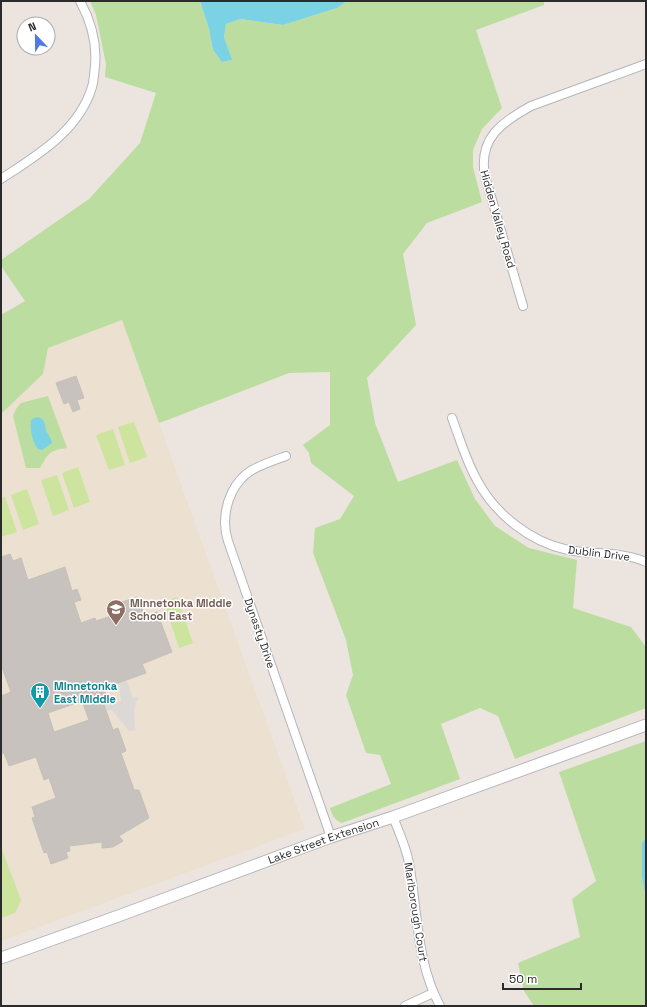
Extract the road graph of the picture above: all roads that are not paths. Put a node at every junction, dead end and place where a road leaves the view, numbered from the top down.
1 (80, 1) edge
2 (646, 64) edge
3 (1, 179) edge
4 (523, 306) dead end
5 (452, 418) dead end
6 (286, 456) dead end
7 (646, 562) edge
8 (646, 725) edge
9 (393, 817) junction
10 (331, 837) junction
11 (1, 958) edge
12 (433, 993) junction
13 (405, 1006) edge
14 (440, 1006) edge

1 - 3 street
2 - 4 street, Hidden Valley Road
5 - 7 street, Dublin Drive
6 - 10 street, Dynasty Drive
8 - 9 street, Lake Street Extension
9 - 10 street, Lake Street Extension
9 - 12 street, Marlborough Court
10 - 11 street, Lake Street Extension
12 - 13 street
12 - 14 street, Marlborough Court

